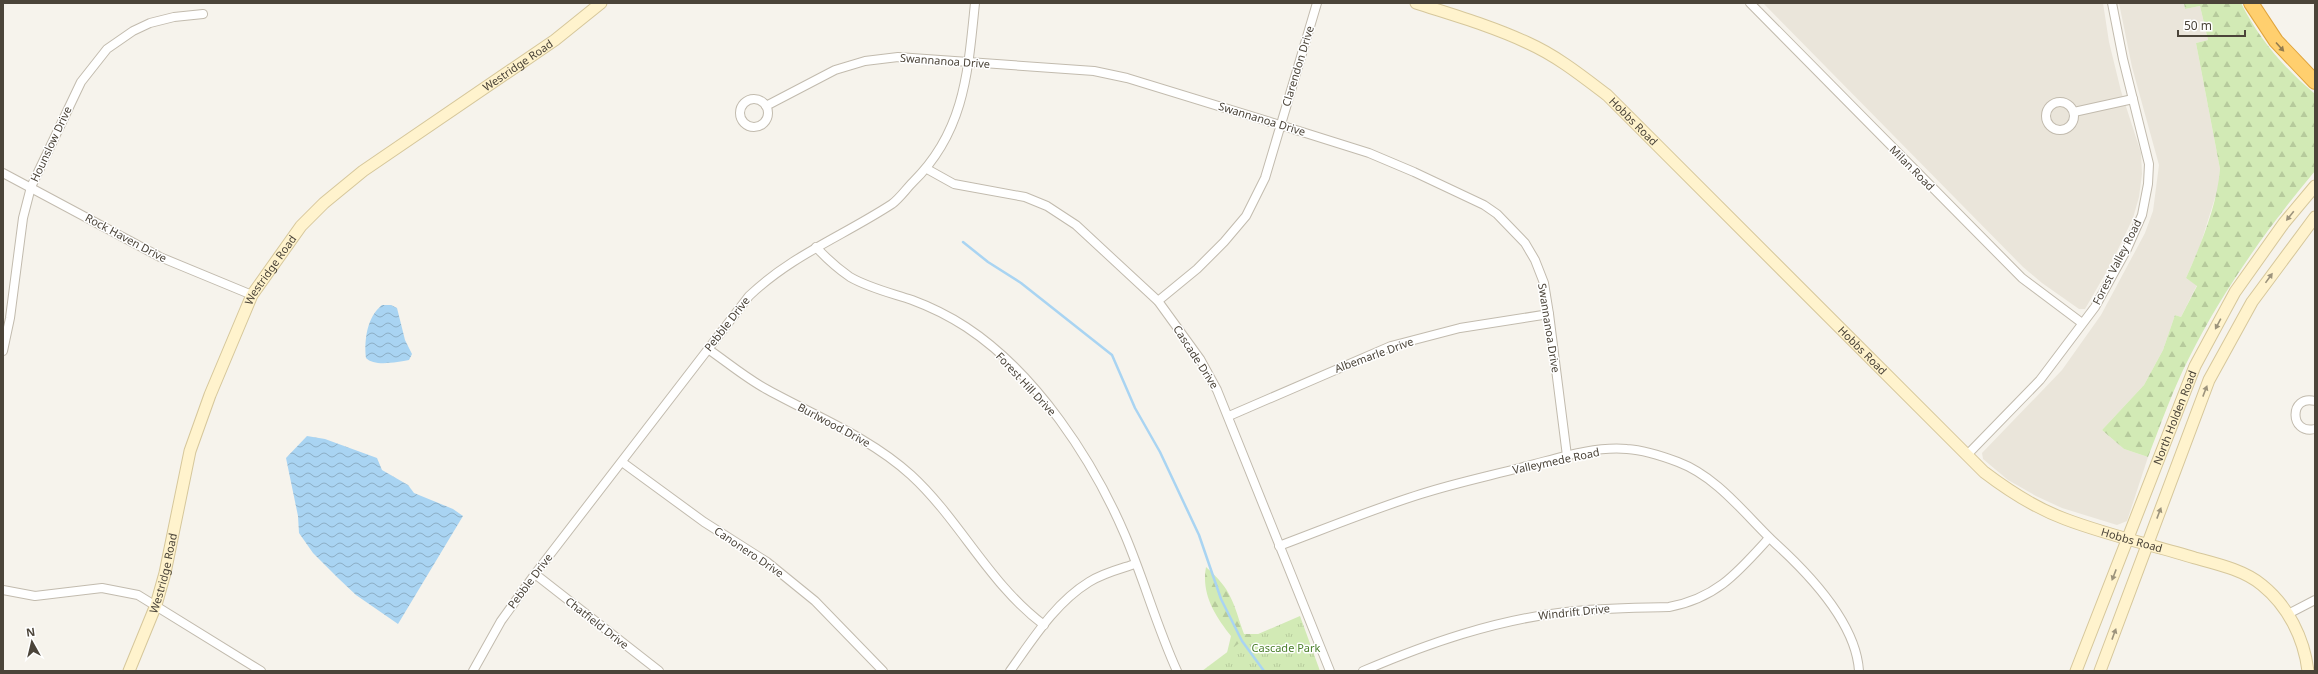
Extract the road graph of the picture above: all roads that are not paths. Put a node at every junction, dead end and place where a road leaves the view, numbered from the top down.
1 (601, 3) edge
2 (974, 3) edge
3 (1317, 3) edge
4 (1416, 3) edge
5 (1750, 3) edge
6 (2112, 3) edge
7 (2251, 3) edge
8 (203, 14) dead end
9 (970, 62) junction
10 (2315, 82) edge
11 (2133, 99) junction
12 (766, 106) dead end
13 (2074, 112) dead end
14 (1280, 125) junction
15 (927, 169) junction
16 (3, 173) edge
17 (2315, 186) edge
18 (31, 187) junction
19 (2315, 218) edge
20 (816, 247) junction
21 (252, 295) junction
22 (1158, 301) junction
23 (1549, 314) junction
24 (2082, 323) junction
25 (708, 349) junction
26 (3, 351) edge
27 (2315, 401) edge
28 (1229, 416) junction
29 (2315, 429) edge
30 (1967, 455) junction
31 (1566, 456) junction
32 (622, 462) junction
33 (1769, 538) junction
34 (2128, 538) junction
35 (2148, 544) junction
36 (1279, 546) junction
37 (1135, 564) junction
38 (535, 574) junction
39 (3, 590) edge
40 (2315, 600) edge
41 (156, 604) junction
42 (2288, 614) junction
43 (1044, 625) junction
44 (129, 671) edge
45 (261, 671) edge
46 (472, 671) edge
47 (659, 671) edge
48 (883, 671) edge
49 (1010, 671) edge
50 (1177, 671) edge
51 (1330, 671) edge
52 (1364, 671) edge
53 (1859, 671) edge
54 (2076, 671) edge
55 (2100, 671) edge
56 (2308, 671) edge

1 - 21 main road, Westridge Road
2 - 9 street, Pebble Drive
3 - 14 street, Clarendon Drive
4 - 30 main road, Hobbs Road
5 - 24 street, Milan Road
6 - 11 street, Forest Valley Road
7 -> 10 highway
8 - 18 street, Hounslow Drive
9 - 12 street, Swannanoa Drive
9 - 14 street, Swannanoa Drive
9 - 15 street, Pebble Drive
11 - 13 street
11 - 24 street, Forest Valley Road
14 - 22 street, Clarendon Drive
14 - 23 street, Swannanoa Drive
15 - 20 street, Pebble Drive
15 - 22 street, Cascade Drive
16 - 18 street, Rock Haven Drive
17 -> 34 main road, North Holden Road
18 - 21 street, Rock Haven Drive
18 - 26 street, Hounslow Drive
35 -> 19 main road, North Holden Road
20 - 25 street, Pebble Drive
20 - 37 street, Forest Hill Drive
21 - 41 main road, Westridge Road
22 - 28 street, Cascade Drive
23 - 28 street, Albemarle Drive
23 - 31 street, Swannanoa Drive
24 - 30 street, Forest Valley Road
25 - 32 street, Pebble Drive
25 - 43 street, Burlwood Drive
27 - 29 street
28 - 36 street, Cascade Drive
30 - 34 main road, Hobbs Road
31 - 33 street, Valleymede Road
31 - 36 street, Valleymede Road
32 - 38 street, Pebble Drive
32 - 48 street, Canonero Drive
33 - 52 street, Windrift Drive
33 - 53 street, Valleymede Road
34 - 35 main road, Hobbs Road
34 -> 54 main road, North Holden Road
35 - 42 main road, Hobbs Road
55 -> 35 main road, North Holden Road
36 - 51 street, Cascade Drive
37 - 43 street
37 - 50 street, Forest Hill Drive
38 - 46 street, Pebble Drive
38 - 47 street, Chatfield Drive
39 - 41 street
40 - 42 street
41 - 44 main road, Westridge Road
41 - 45 street
42 - 56 main road, Hobbs Road
43 - 49 street

